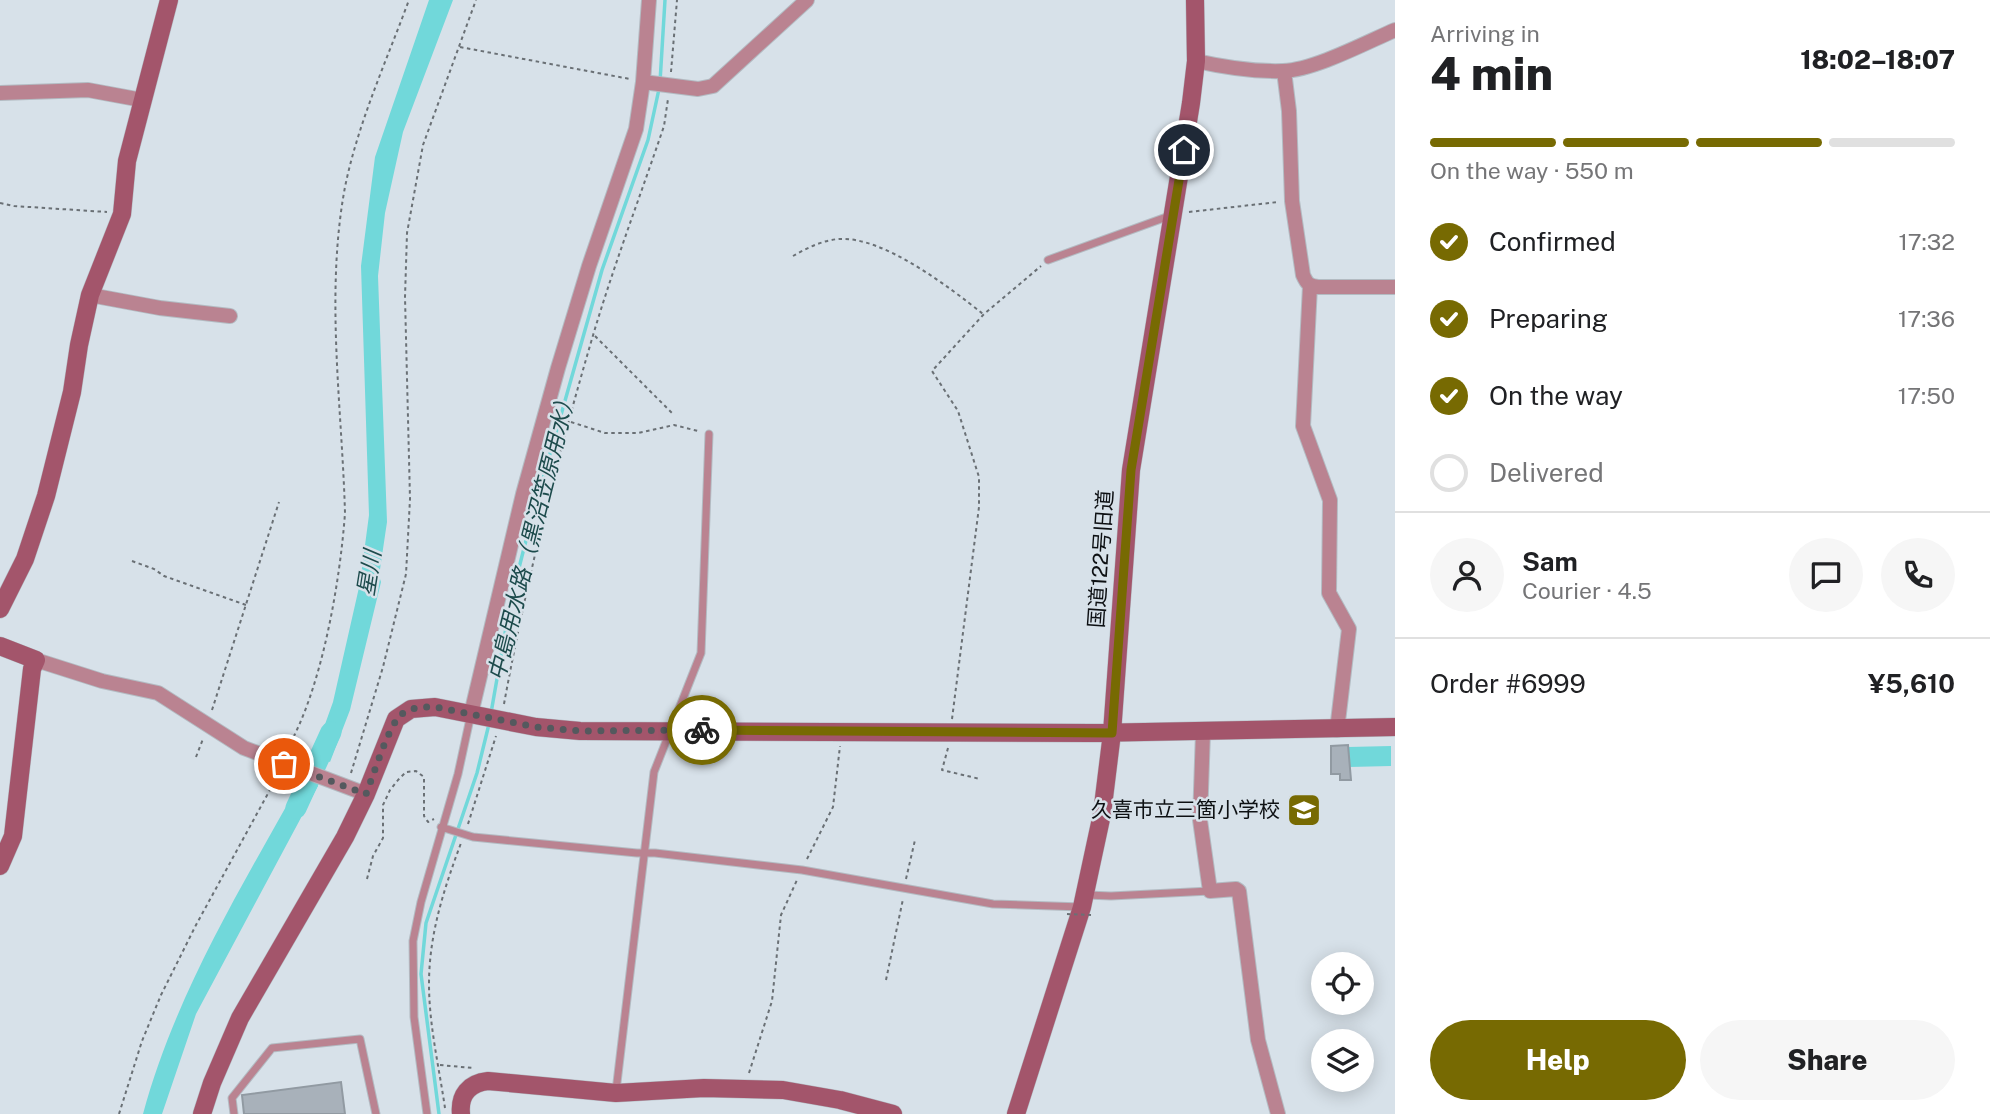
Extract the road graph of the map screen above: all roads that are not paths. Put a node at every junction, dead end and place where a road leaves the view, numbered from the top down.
1 (169, 0) edge
2 (649, 0) edge
3 (807, 0) edge
4 (1195, 0) edge
5 (1395, 30) edge
6 (1196, 61) junction
7 (1284, 71) junction
8 (648, 83) junction
9 (0, 93) edge
10 (142, 100) junction
11 (1174, 214) junction
12 (1048, 260) road end
13 (1310, 286) junction
14 (1395, 287) edge
15 (90, 295) junction
16 (230, 316) dead end
17 (709, 434) road end
18 (0, 609) edge
19 (0, 646) edge
20 (36, 660) junction
21 (490, 718) junction
22 (1395, 727) edge
23 (1337, 730) junction
24 (669, 732) junction
25 (1203, 732) junction
26 (1112, 733) junction
27 (366, 794) junction
28 (445, 828) junction
29 (644, 853) junction
30 (0, 866) edge
31 (1210, 891) junction
32 (1082, 908) junction
33 (616, 1093) junction
34 (885, 1113) edge
35 (202, 1114) edge
36 (234, 1114) edge
37 (376, 1114) edge
38 (426, 1114) edge
39 (461, 1114) edge
40 (1016, 1114) edge
41 (1278, 1114) edge

1 - 10 street
2 - 8 street
3 - 8 street
4 - 6 street, 国道122号旧道
5 - 7 street
6 - 7 street
6 - 11 street, 国道122号旧道
7 - 13 street
8 - 21 street
9 - 10 street
10 - 15 street
11 - 12 lane
11 - 26 street, 国道122号旧道
13 - 14 street
13 - 23 street
15 - 16 street
15 - 18 street
17 - 24 lane
19 - 20 street
20 - 27 street
20 - 30 street
21 - 24 street
21 - 27 street
21 - 28 lane
22 - 23 street
23 - 25 street
24 - 26 street
24 - 29 lane
25 - 26 street
25 - 31 street
26 - 32 street, 国道122号旧道
27 - 35 street
28 - 29 lane
28 - 38 lane
29 - 32 lane
29 - 33 lane
31 - 32 lane
31 - 41 street
32 - 40 street, 国道122号旧道
33 - 34 street
33 - 39 street
36 - 37 lane

